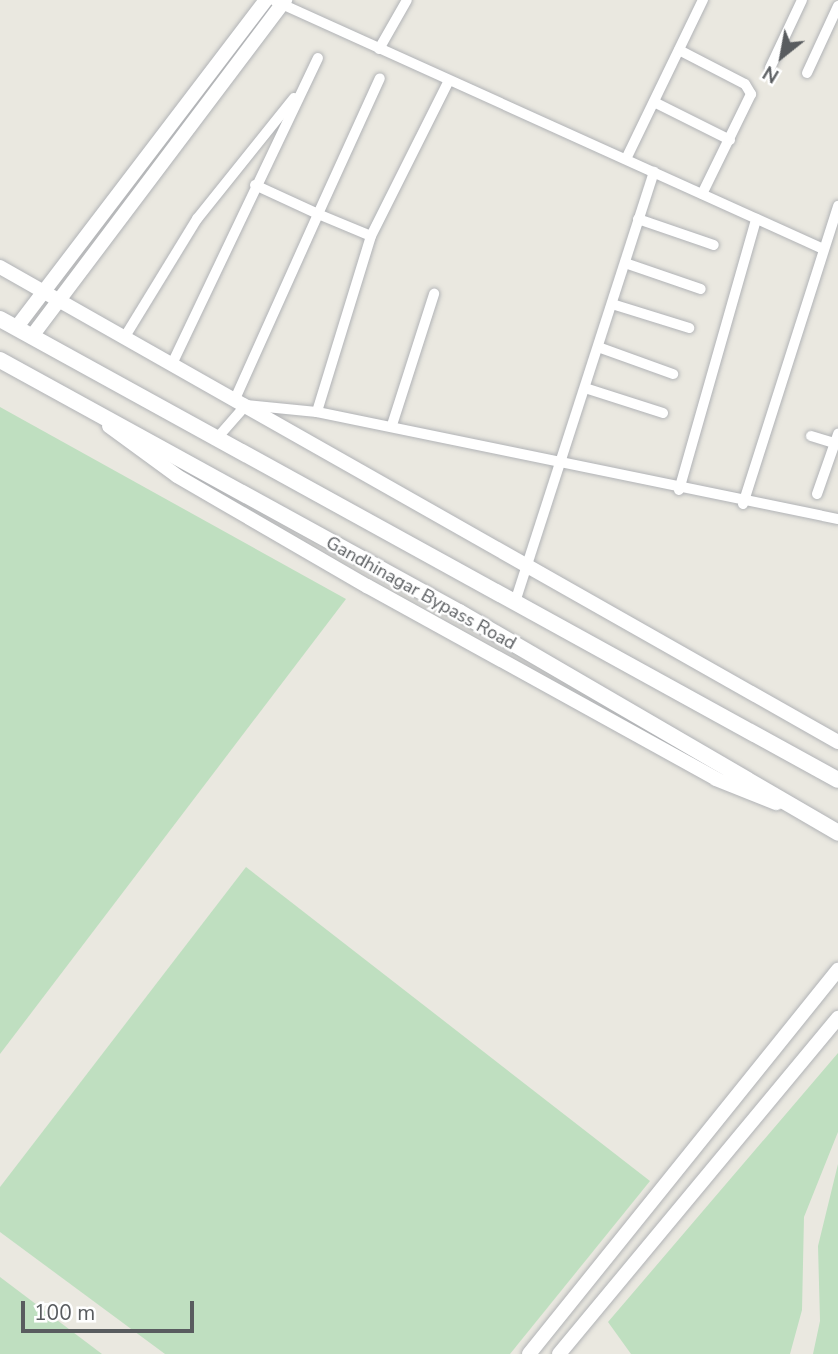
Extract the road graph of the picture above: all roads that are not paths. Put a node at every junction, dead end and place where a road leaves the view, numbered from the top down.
1 (267, 0) edge
2 (407, 0) edge
3 (703, 0) edge
4 (802, 0) edge
5 (280, 2) edge
6 (838, 6) edge
7 (379, 49) junction
8 (679, 50) junction
9 (318, 58) dead end
10 (770, 68) dead end
11 (807, 72) dead end
12 (380, 78) dead end
13 (449, 80) junction
14 (298, 95) junction
15 (654, 102) junction
16 (730, 140) junction
17 (626, 159) junction
18 (654, 172) junction
19 (255, 185) junction
20 (702, 194) junction
21 (838, 206) edge
22 (318, 214) junction
23 (638, 219) junction
24 (756, 219) junction
25 (371, 236) junction
26 (714, 245) dead end
27 (821, 248) junction
28 (625, 262) junction
29 (0, 267) edge
30 (701, 289) dead end
31 (41, 290) junction
32 (434, 294) dead end
33 (55, 300) junction
34 (612, 304) junction
35 (0, 319) edge
36 (16, 328) junction
37 (689, 328) dead end
38 (32, 336) junction
39 (124, 338) junction
40 (598, 347) junction
41 (0, 360) edge
42 (172, 363) junction
43 (673, 374) dead end
44 (585, 388) junction
45 (240, 402) junction
46 (317, 412) junction
47 (663, 413) dead end
48 (391, 425) junction
49 (811, 436) dead end
50 (218, 437) junction
51 (837, 440) edge
52 (562, 459) junction
53 (679, 490) junction
54 (817, 494) dead end
55 (744, 504) junction
56 (838, 519) edge
57 (527, 565) junction
58 (516, 599) junction
59 (838, 743) edge
60 (838, 780) edge
61 (838, 833) edge
62 (838, 970) edge
63 (838, 1018) edge
64 (550, 1329) junction
65 (569, 1342) junction
66 (529, 1354) edge
67 (559, 1354) edge

1 - 31 street
2 - 7 street
3 - 8 street
4 - 10 street
5 - 7 street
5 - 33 street
6 - 11 street
7 - 13 street
8 - 15 street
8 - 16 street
9 - 14 street
12 - 22 street
13 - 17 street
13 - 25 street
14 - 19 street
14 - 39 street
15 - 16 street
15 - 17 street
16 - 20 street
17 - 18 street
18 - 20 street
18 - 23 street
19 - 22 street
19 - 42 street
20 - 24 street
21 - 27 street
22 - 25 street
22 - 45 street
23 - 26 street
23 - 28 street
24 - 27 street
24 - 53 street
25 - 46 street
27 - 55 street
28 - 30 street
28 - 34 street
29 - 31 street
31 - 33 street
31 - 36 street
32 - 48 street
33 - 38 street
33 - 39 street
34 - 37 street
34 - 40 street
35 - 36 main road
36 - 38 main road
38 - 50 main road
39 - 42 street
40 - 43 street
40 - 44 street
41 - 61 main road, Gandhinagar Bypass Road
42 - 45 street
44 - 47 street
44 - 52 street
45 - 46 street
45 - 50 street
45 - 57 street
46 - 48 street
48 - 52 street
49 - 51 street
50 - 58 main road
51 - 54 street
52 - 53 street
52 - 57 street
53 - 55 street
55 - 56 street
57 - 58 street
57 - 59 street
58 - 60 main road
62 - 64 street
63 - 65 street
64 - 65 street
64 - 66 street
65 - 67 street

